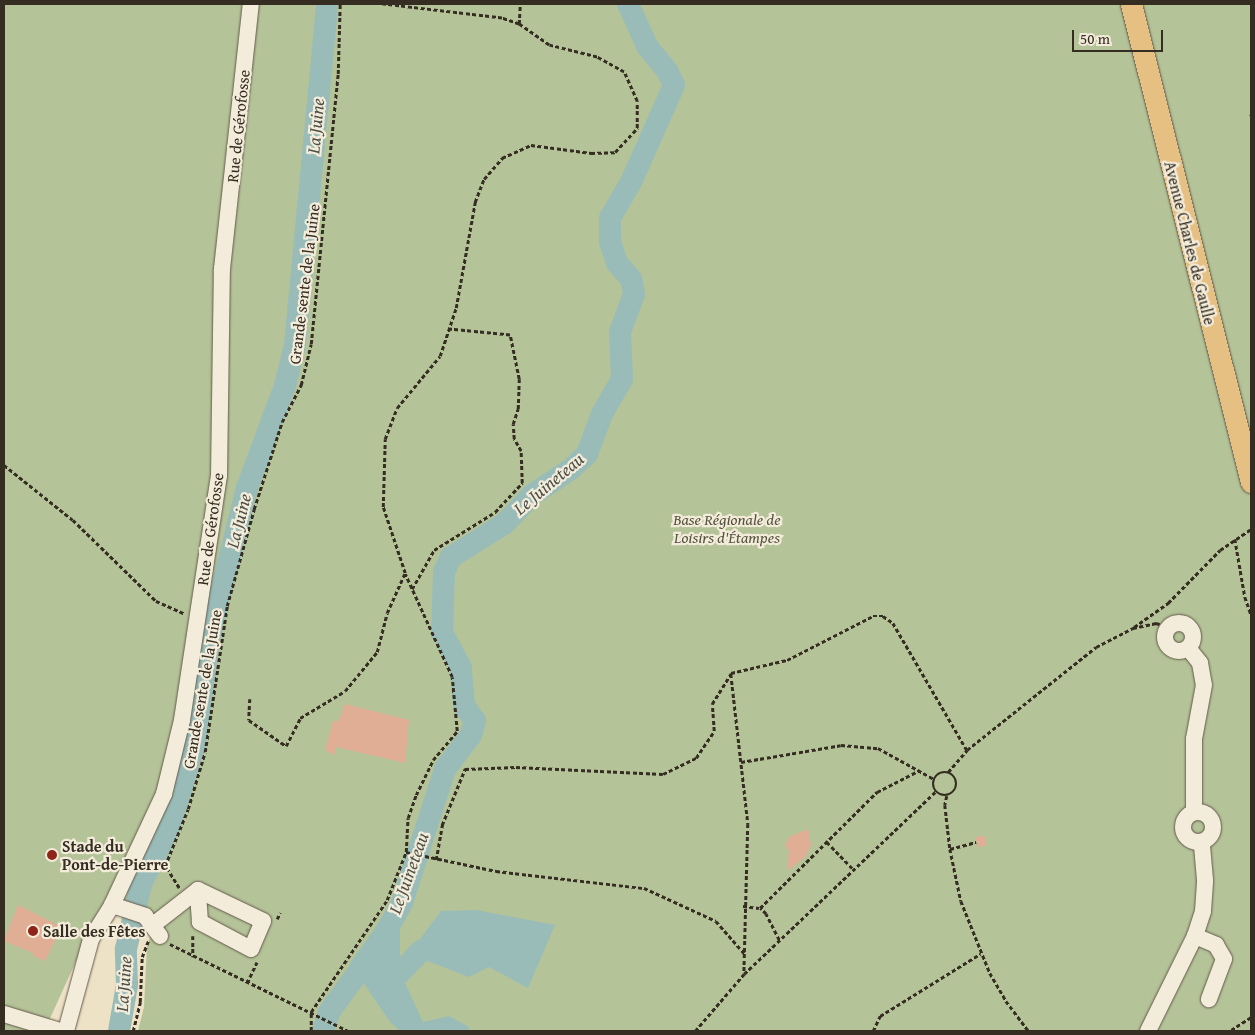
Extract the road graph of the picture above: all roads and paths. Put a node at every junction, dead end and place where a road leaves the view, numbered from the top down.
1 (252, 4) edge
2 (340, 4) edge
3 (382, 4) edge
4 (520, 4) edge
5 (1131, 4) edge
6 (518, 24) junction
7 (449, 329) junction
8 (4, 465) edge
9 (1251, 482) edge
10 (1251, 529) edge
11 (1235, 539) junction
12 (405, 573) junction
13 (412, 589) junction
14 (1251, 614) edge
15 (198, 619) junction
16 (1168, 627) joint
17 (1132, 628) junction
18 (731, 673) junction
19 (250, 699) dead end
20 (967, 750) junction
21 (741, 762) junction
22 (920, 770) junction
23 (948, 772) junction
24 (934, 779) junction
25 (936, 791) junction
26 (946, 796) junction
27 (827, 842) junction
28 (976, 842) dead end
29 (950, 849) junction
30 (406, 852) junction
31 (436, 860) junction
32 (853, 870) junction
33 (198, 890) dead end
34 (184, 901) junction
35 (743, 906) junction
36 (119, 908) junction
37 (760, 908) junction
38 (153, 926) junction
39 (193, 936) dead end
40 (1195, 936) junction
41 (779, 940) junction
42 (744, 953) junction
43 (980, 954) junction
44 (194, 957) junction
45 (744, 974) junction
46 (1209, 999) dead end
47 (311, 1012) junction
48 (4, 1014) edge
49 (1251, 1017) edge
50 (1231, 1030) dead end
51 (60, 1031) edge
52 (66, 1031) edge
53 (134, 1031) edge
54 (311, 1031) edge
55 (348, 1031) edge
56 (695, 1031) edge
57 (873, 1031) edge
58 (1029, 1031) edge
59 (1148, 1031) edge

1 - 15 street, Rue de Gérofosse
2 - 34 path, Grande sente de la Juine
3 - 6 path
4 - 6 path
5 - 9 main road, Avenue Charles de Gaulle
6 - 7 path
7 - 12 path
7 - 13 path
8 - 15 path
10 - 11 path
11 - 14 path
11 - 17 path
12 - 13 path
12 - 19 path
13 - 30 path
15 - 36 street, Rue de Gérofosse
16 - 17 path
16 - 40 street
17 - 20 path
18 - 20 path
18 - 21 path
18 - 31 path
20 - 23 path
21 - 22 path
21 - 35 path
22 - 24 path
22 - 27 path
23 - 24 path
23 - 26 path
24 - 25 path
25 - 26 path
25 - 32 path
26 - 29 path
27 - 32 path
27 - 37 path
28 - 29 path
29 - 43 path
30 - 31 path
30 - 47 path
31 - 42 path
32 - 41 path
33 - 34 street
34 - 38 street
35 - 37 path
35 - 42 path
36 - 38 street
36 - 52 street, Rue de Gérofosse
37 - 41 path
38 - 44 path
38 - 53 path
39 - 44 path
40 - 46 street
40 - 59 street
41 - 45 path
42 - 45 path
43 - 57 path
43 - 58 path
44 - 47 path
45 - 56 path
47 - 54 path
47 - 55 path
48 - 51 street
49 - 50 path

